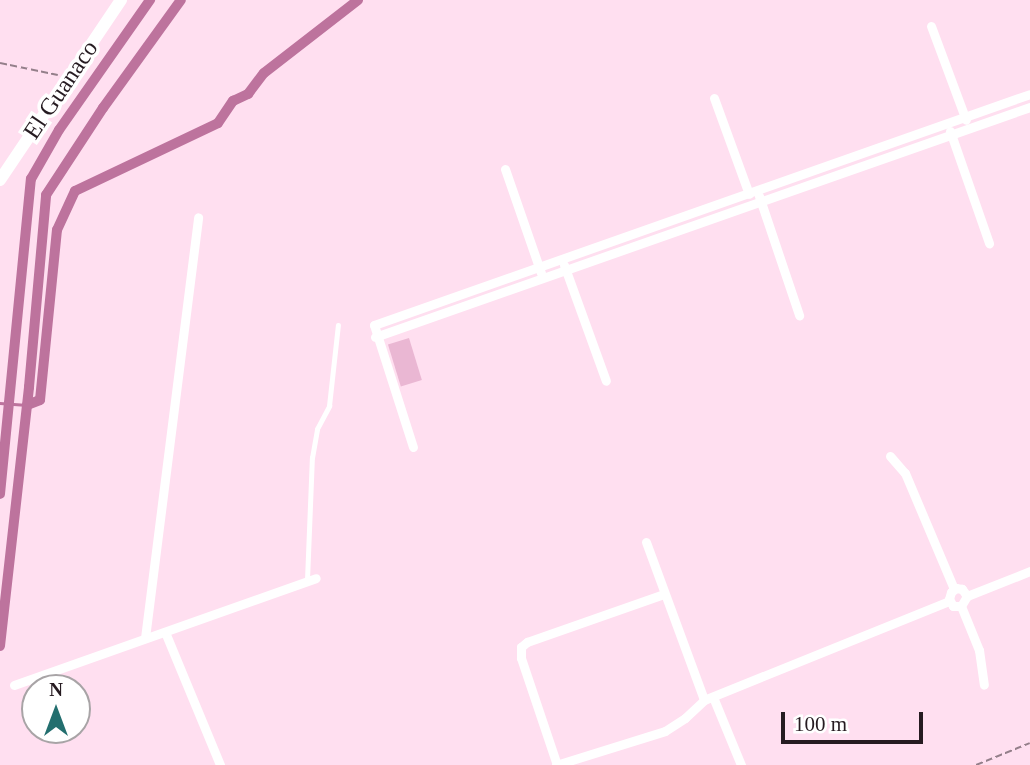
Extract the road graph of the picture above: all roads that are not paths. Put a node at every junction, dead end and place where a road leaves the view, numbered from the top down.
1 (121, 0) edge
2 (931, 26) dead end
3 (1030, 94) edge
4 (713, 98) dead end
5 (1030, 107) edge
6 (965, 118) junction
7 (948, 123) junction
8 (969, 129) junction
9 (952, 135) junction
10 (505, 169) dead end
11 (0, 180) edge
12 (753, 192) junction
13 (761, 201) junction
14 (198, 217) dead end
15 (989, 243) dead end
16 (564, 265) junction
17 (541, 273) junction
18 (799, 315) dead end
19 (338, 325) dead end
20 (375, 337) junction
21 (606, 381) dead end
22 (413, 447) dead end
23 (890, 456) dead end
24 (646, 542) dead end
25 (1030, 571) edge
26 (312, 580) joint
27 (954, 589) junction
28 (664, 594) junction
29 (967, 596) junction
30 (949, 601) junction
31 (961, 606) junction
32 (164, 632) junction
33 (145, 638) junction
34 (14, 685) dead end
35 (985, 685) dead end
36 (708, 698) junction
37 (220, 765) edge
38 (557, 765) edge
39 (741, 765) edge

1 - 11 main road, El Guanaco
2 - 6 street
3 - 6 street
4 - 12 street
5 - 8 street
6 - 7 street
6 - 8 street
7 - 9 street
7 - 12 street
8 - 9 street
9 - 13 street
9 - 15 street
10 - 17 street
12 - 13 street
12 - 16 street
13 - 16 street
13 - 18 street
14 - 33 street
16 - 17 street
16 - 21 street
17 - 20 street
17 - 20 street
19 - 26 lane
20 - 22 street
23 - 27 street
24 - 28 street
25 - 29 street
26 - 32 street
27 - 29 street
27 - 30 street
28 - 36 street
28 - 38 street
29 - 31 street
30 - 31 street
30 - 36 street
31 - 35 street
32 - 33 street
32 - 37 street
33 - 34 street
36 - 38 street
36 - 39 street

